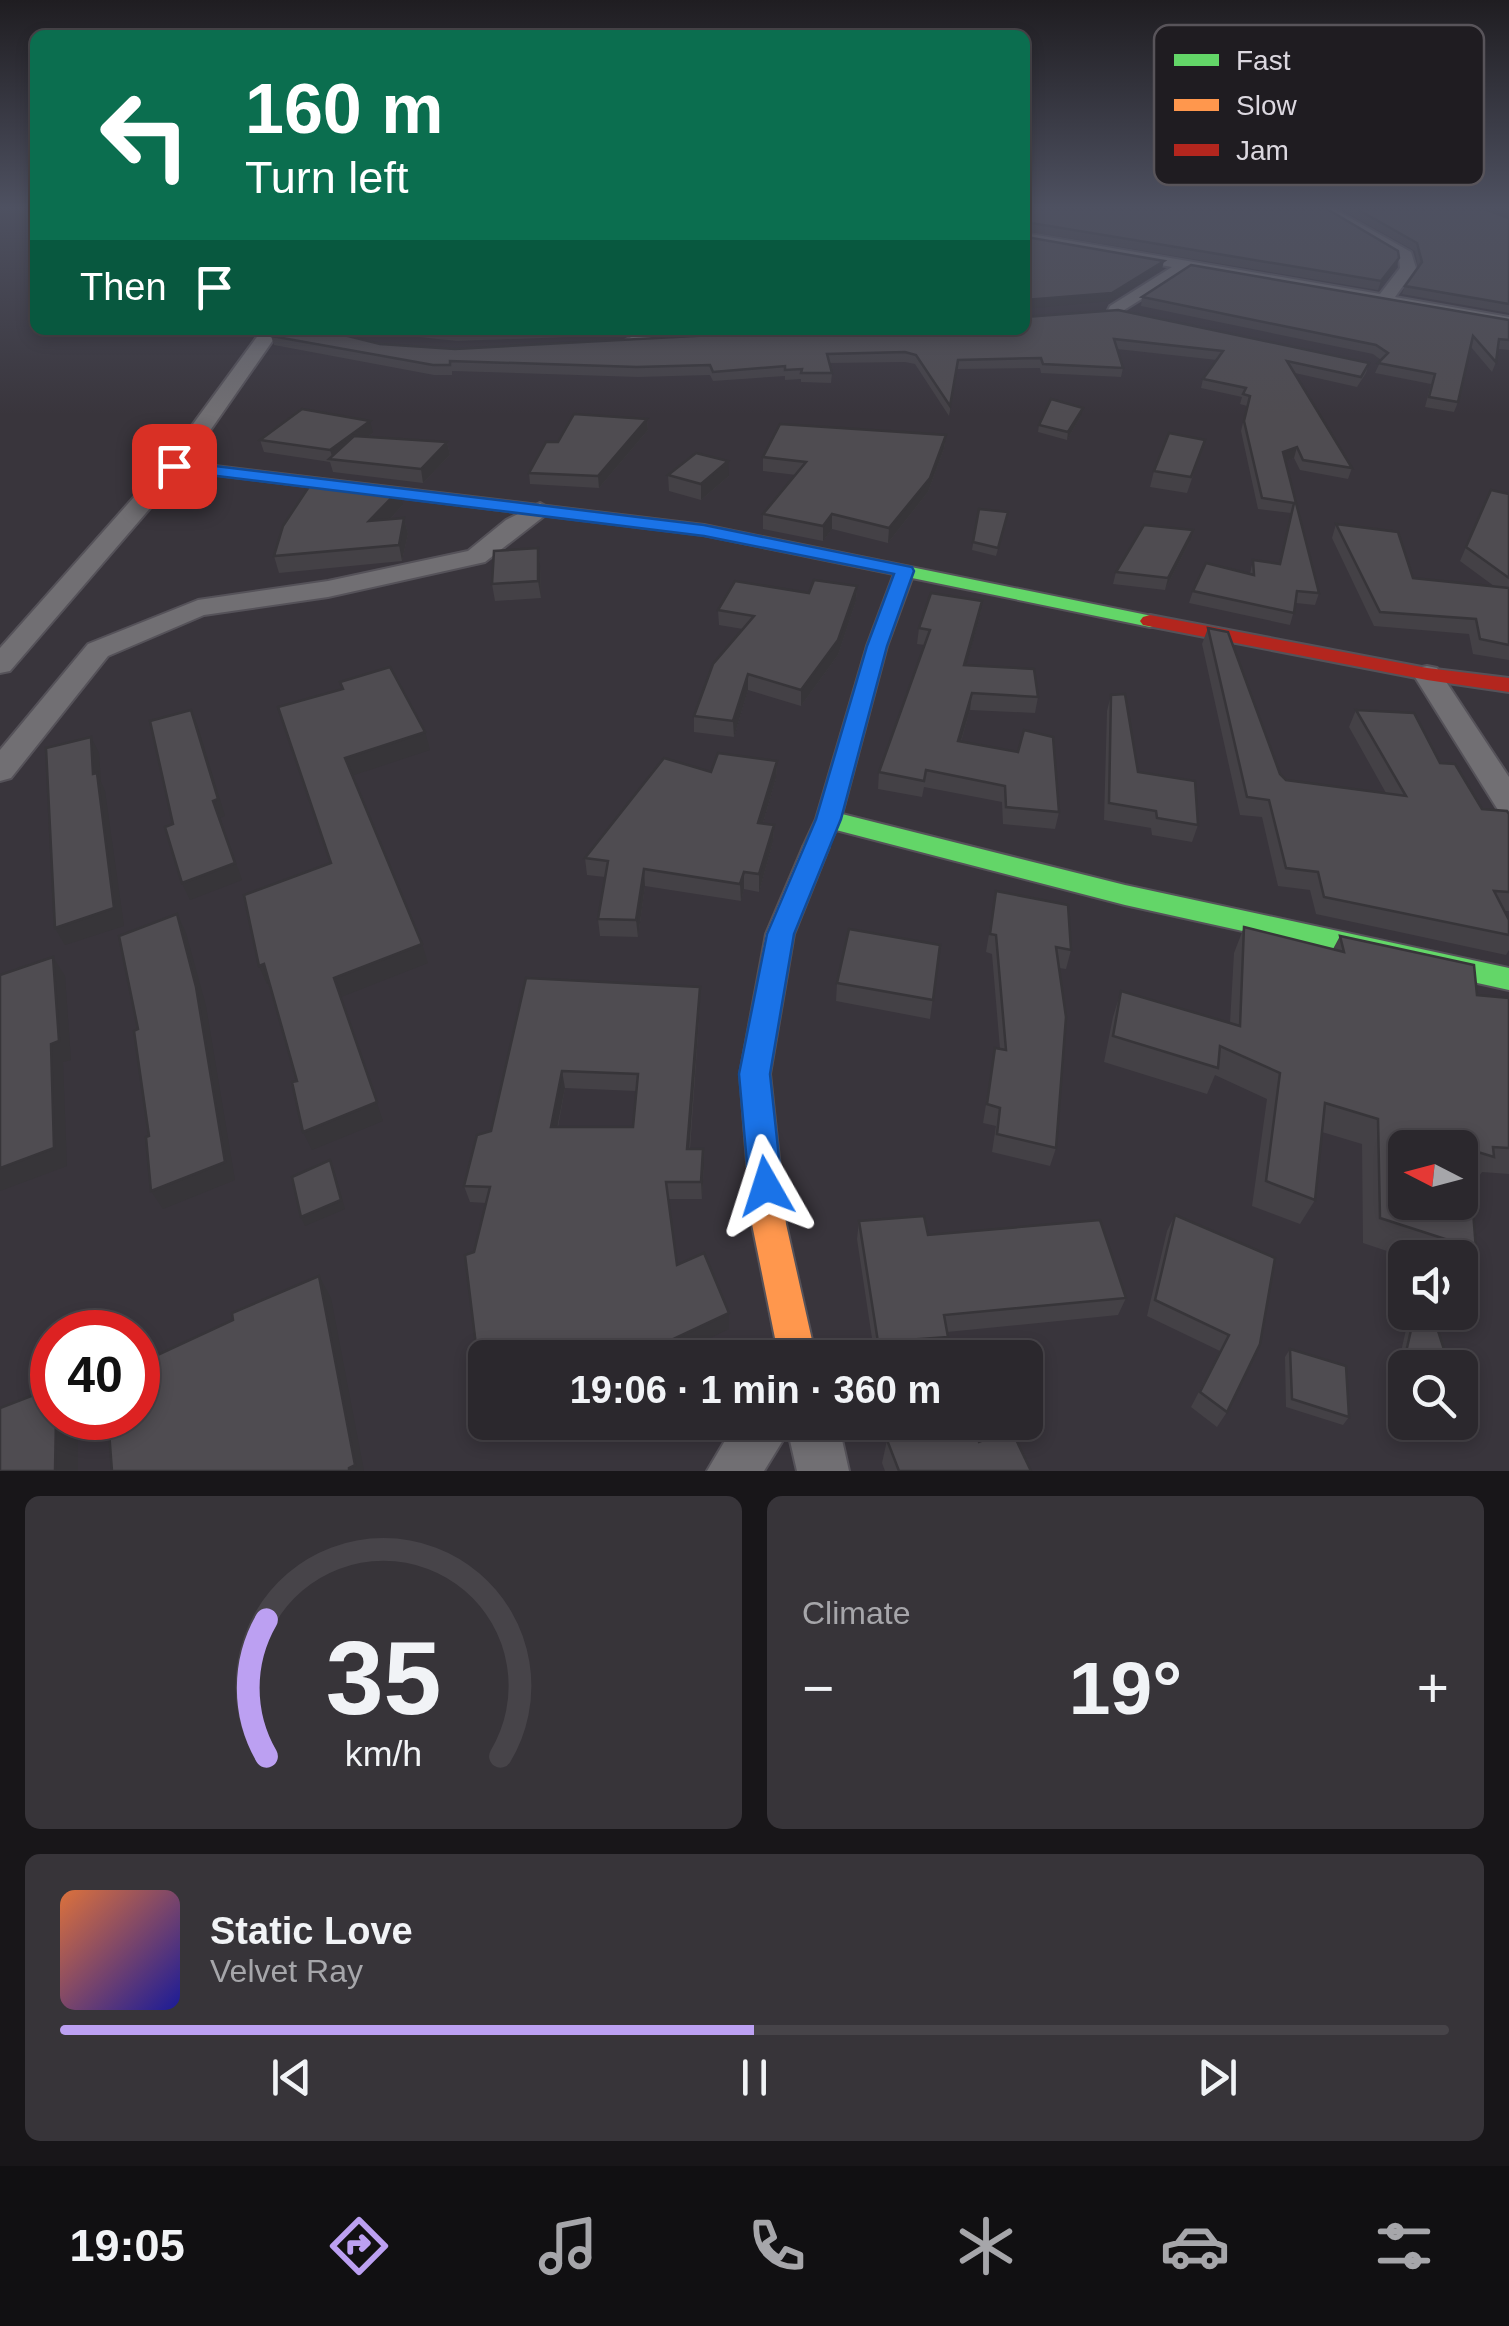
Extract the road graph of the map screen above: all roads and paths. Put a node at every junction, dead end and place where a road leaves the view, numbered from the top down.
1 (1163, 278) edge
2 (1266, 278) edge
3 (1401, 278) edge
4 (1386, 298) junction
5 (1150, 318) edge
6 (1509, 322) edge
7 (267, 335) edge
8 (729, 335) edge
9 (609, 342) edge
10 (174, 466) junction
11 (540, 510) junction
12 (905, 571) junction
13 (0, 663) edge
14 (1428, 674) junction
15 (1509, 685) edge
16 (0, 771) edge
17 (1509, 802) edge
18 (828, 819) junction
19 (1509, 979) edge
20 (794, 1340) edge
21 (755, 1440) edge
22 (816, 1440) edge
23 (733, 1471) edge
24 (822, 1471) edge

1 - 5 street
2 - 4 street
3 - 4 street
4 - 6 street
7 - 10 street
8 - 9 street
10 - 11 street
10 - 13 street
11 - 12 street
11 - 16 street
12 - 14 street
12 - 18 street
14 - 15 street
14 - 17 street
18 - 19 street
18 - 20 street
21 - 23 street
22 - 24 street

